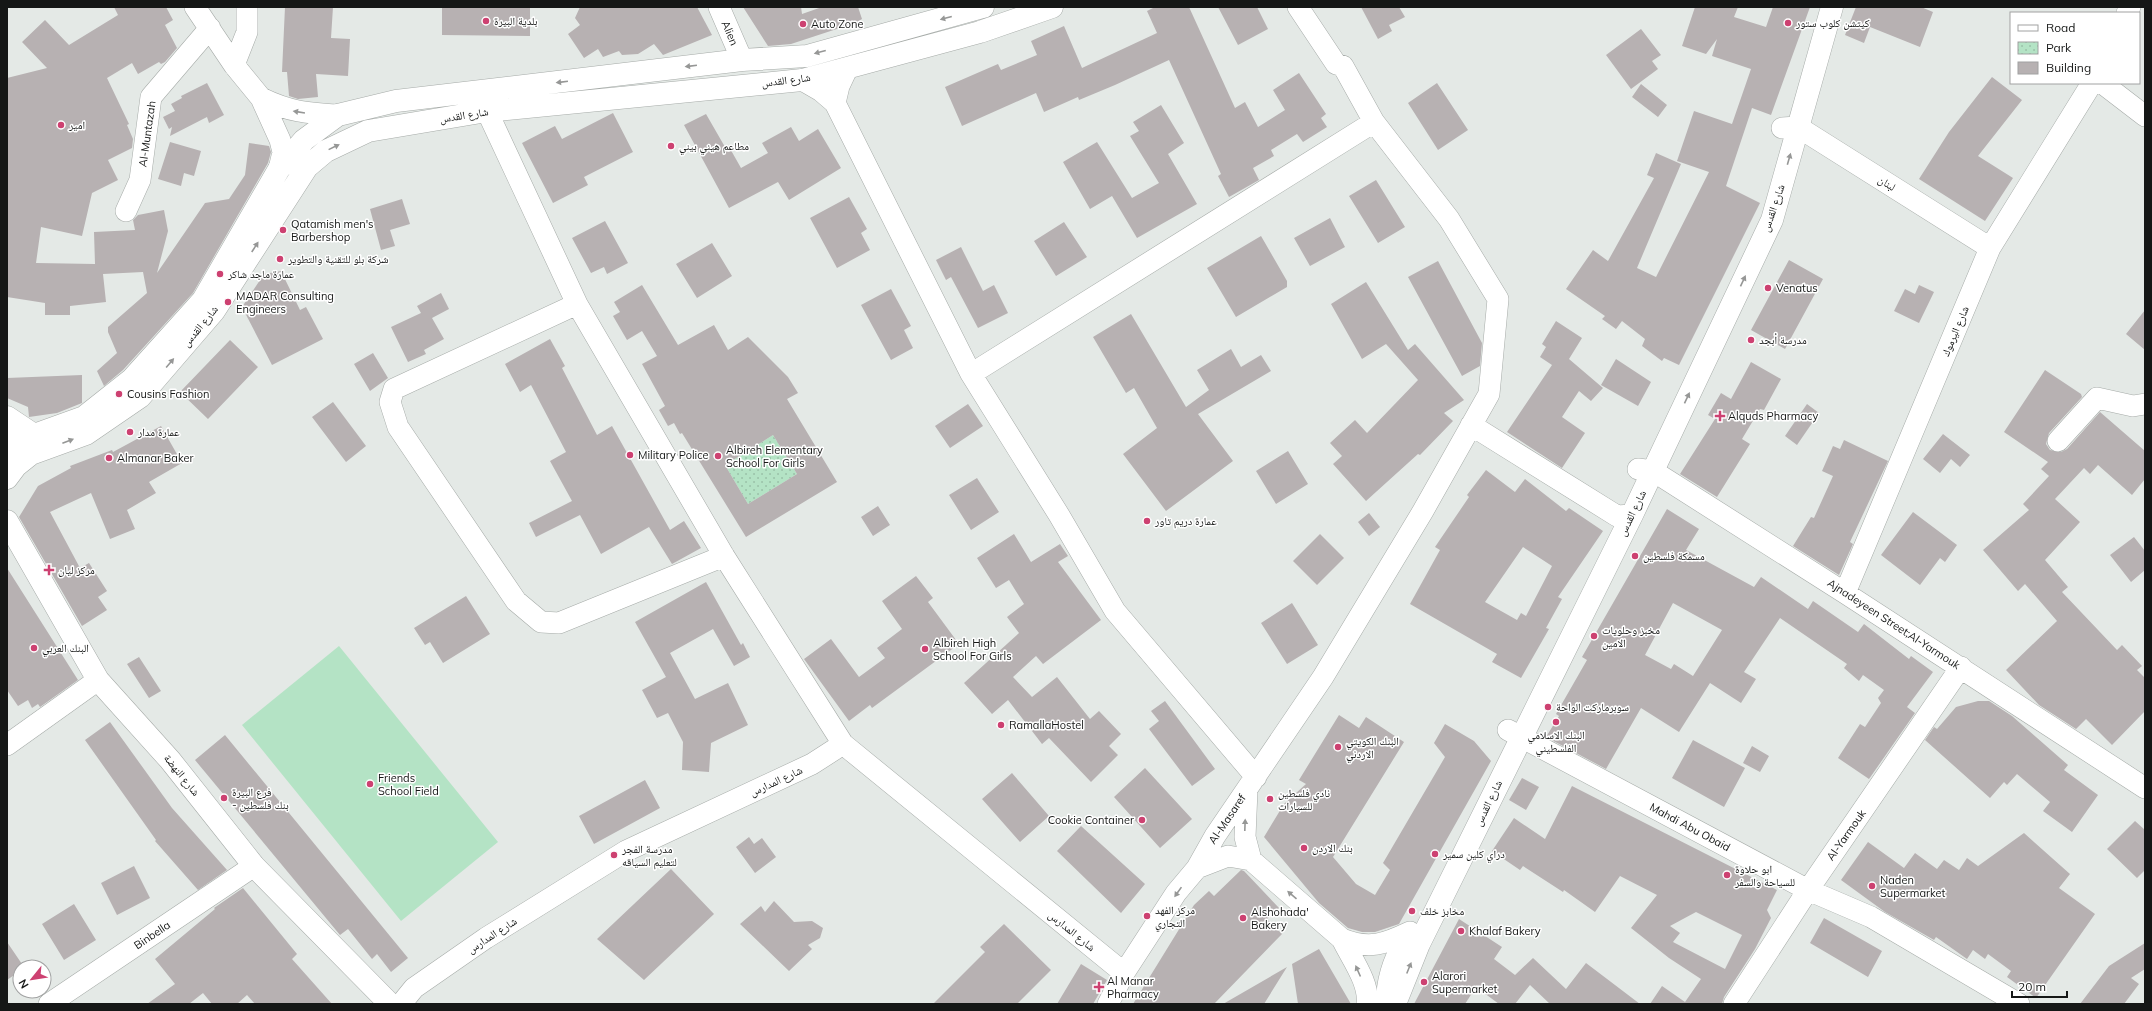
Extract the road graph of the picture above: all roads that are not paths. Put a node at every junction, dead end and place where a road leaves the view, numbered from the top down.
1 (195, 7) edge
2 (247, 7) edge
3 (719, 7) edge
4 (983, 7) edge
5 (1052, 7) edge
6 (1298, 7) edge
7 (1817, 7) edge
8 (1832, 7) edge
9 (210, 28) junction
10 (742, 60) junction
11 (234, 64) junction
12 (847, 69) junction
13 (802, 80) junction
14 (751, 84) junction
15 (2091, 84) edge
16 (2103, 84) edge
17 (261, 98) junction
18 (487, 101) junction
19 (835, 102) junction
20 (338, 115) junction
21 (2145, 116) edge
22 (1374, 122) junction
23 (1790, 127) junction
24 (279, 169) junction
25 (126, 211) dead end
26 (1990, 248) junction
27 (577, 304) junction
28 (970, 374) junction
29 (2145, 404) edge
30 (7, 417) edge
31 (1472, 425) junction
32 (7, 436) edge
33 (2058, 441) dead end
34 (33, 445) junction
35 (7, 453) edge
36 (1646, 470) junction
37 (7, 478) edge
38 (1624, 516) junction
39 (7, 521) edge
40 (724, 556) junction
41 (1845, 593) junction
42 (1961, 667) junction
43 (98, 680) junction
44 (1515, 733) junction
45 (843, 744) junction
46 (7, 745) edge
47 (1251, 784) junction
48 (2145, 788) edge
49 (1251, 860) junction
50 (254, 866) junction
51 (1196, 868) junction
52 (1808, 890) junction
53 (1410, 932) junction
54 (1342, 939) junction
55 (1124, 973) junction
56 (49, 1004) edge
57 (390, 1004) edge
58 (401, 1004) edge
59 (1108, 1004) edge
60 (1367, 1004) edge
61 (1387, 1004) edge
62 (1395, 1004) edge
63 (1734, 1004) edge
64 (2019, 1004) edge

1 - 9 street
2 - 11 street
3 - 10 street, Alien
4 -> 10 main road, شارع القدس
5 - 12 main road, شارع القدس
6 - 22 street
7 - 23 main road
8 - 23 main road
9 - 11 street
9 - 25 street, Al-Muntazah
10 - 14 main road
10 -> 18 main road, شارع القدس
11 - 17 street
12 - 13 main road, شارع القدس
12 - 19 street
13 - 14 main road, شارع القدس
13 - 19 street
14 - 18 main road, شارع القدس
15 - 26 street, شارع اليرموك
16 - 21 street
20 -> 17 street
17 - 24 street
18 - 20 main road, شارع القدس
18 - 27 street
34 -> 18 main road, شارع القدس
19 - 28 street
20 - 24 main road, شارع القدس
22 - 28 street
22 - 31 street
23 - 26 street, لبنان
23 - 36 main road
24 - 34 main road, شارع القدس
26 - 41 street, شارع اليرموك
27 - 40 street
27 - 40 street
28 - 47 street
29 - 33 street
30 - 34 main road
31 - 38 street
31 - 47 street
32 - 34 main road, شارع القدس
34 - 35 main road, شارع القدس
34 - 37 main road
36 - 38 main road
36 - 41 street, Ajnadeyeen Street;Al-Yarmouk
38 - 44 main road
39 - 43 main road, شارع النهضة
40 - 45 street
41 - 42 street, Ajnadeyeen Street;Al-Yarmouk
42 - 48 street, Ajnadeyeen Street;Al-Yarmouk
42 - 52 street, Al-Yarmouk
43 - 46 street
43 - 50 main road, شارع النهضة
44 - 52 street, Mahdi Abu Obaid
44 - 53 main road
62 -> 44 main road, شارع القدس
45 - 55 street, شارع المدارس
45 - 58 street, شارع المدارس
49 -> 47 street, Al-Masaref
47 - 51 street, Al-Masaref
49 - 51 street, Al-Masaref
54 -> 49 street
50 - 56 street, Binbella
50 - 57 main road, شارع النهضة
51 -> 55 street, Al-Masaref
52 - 63 street, Al-Yarmouk
52 - 64 street, Mahdi Abu Obaid
53 - 54 street
53 - 61 main road
60 -> 54 street
55 - 59 street, Al-Masaref

